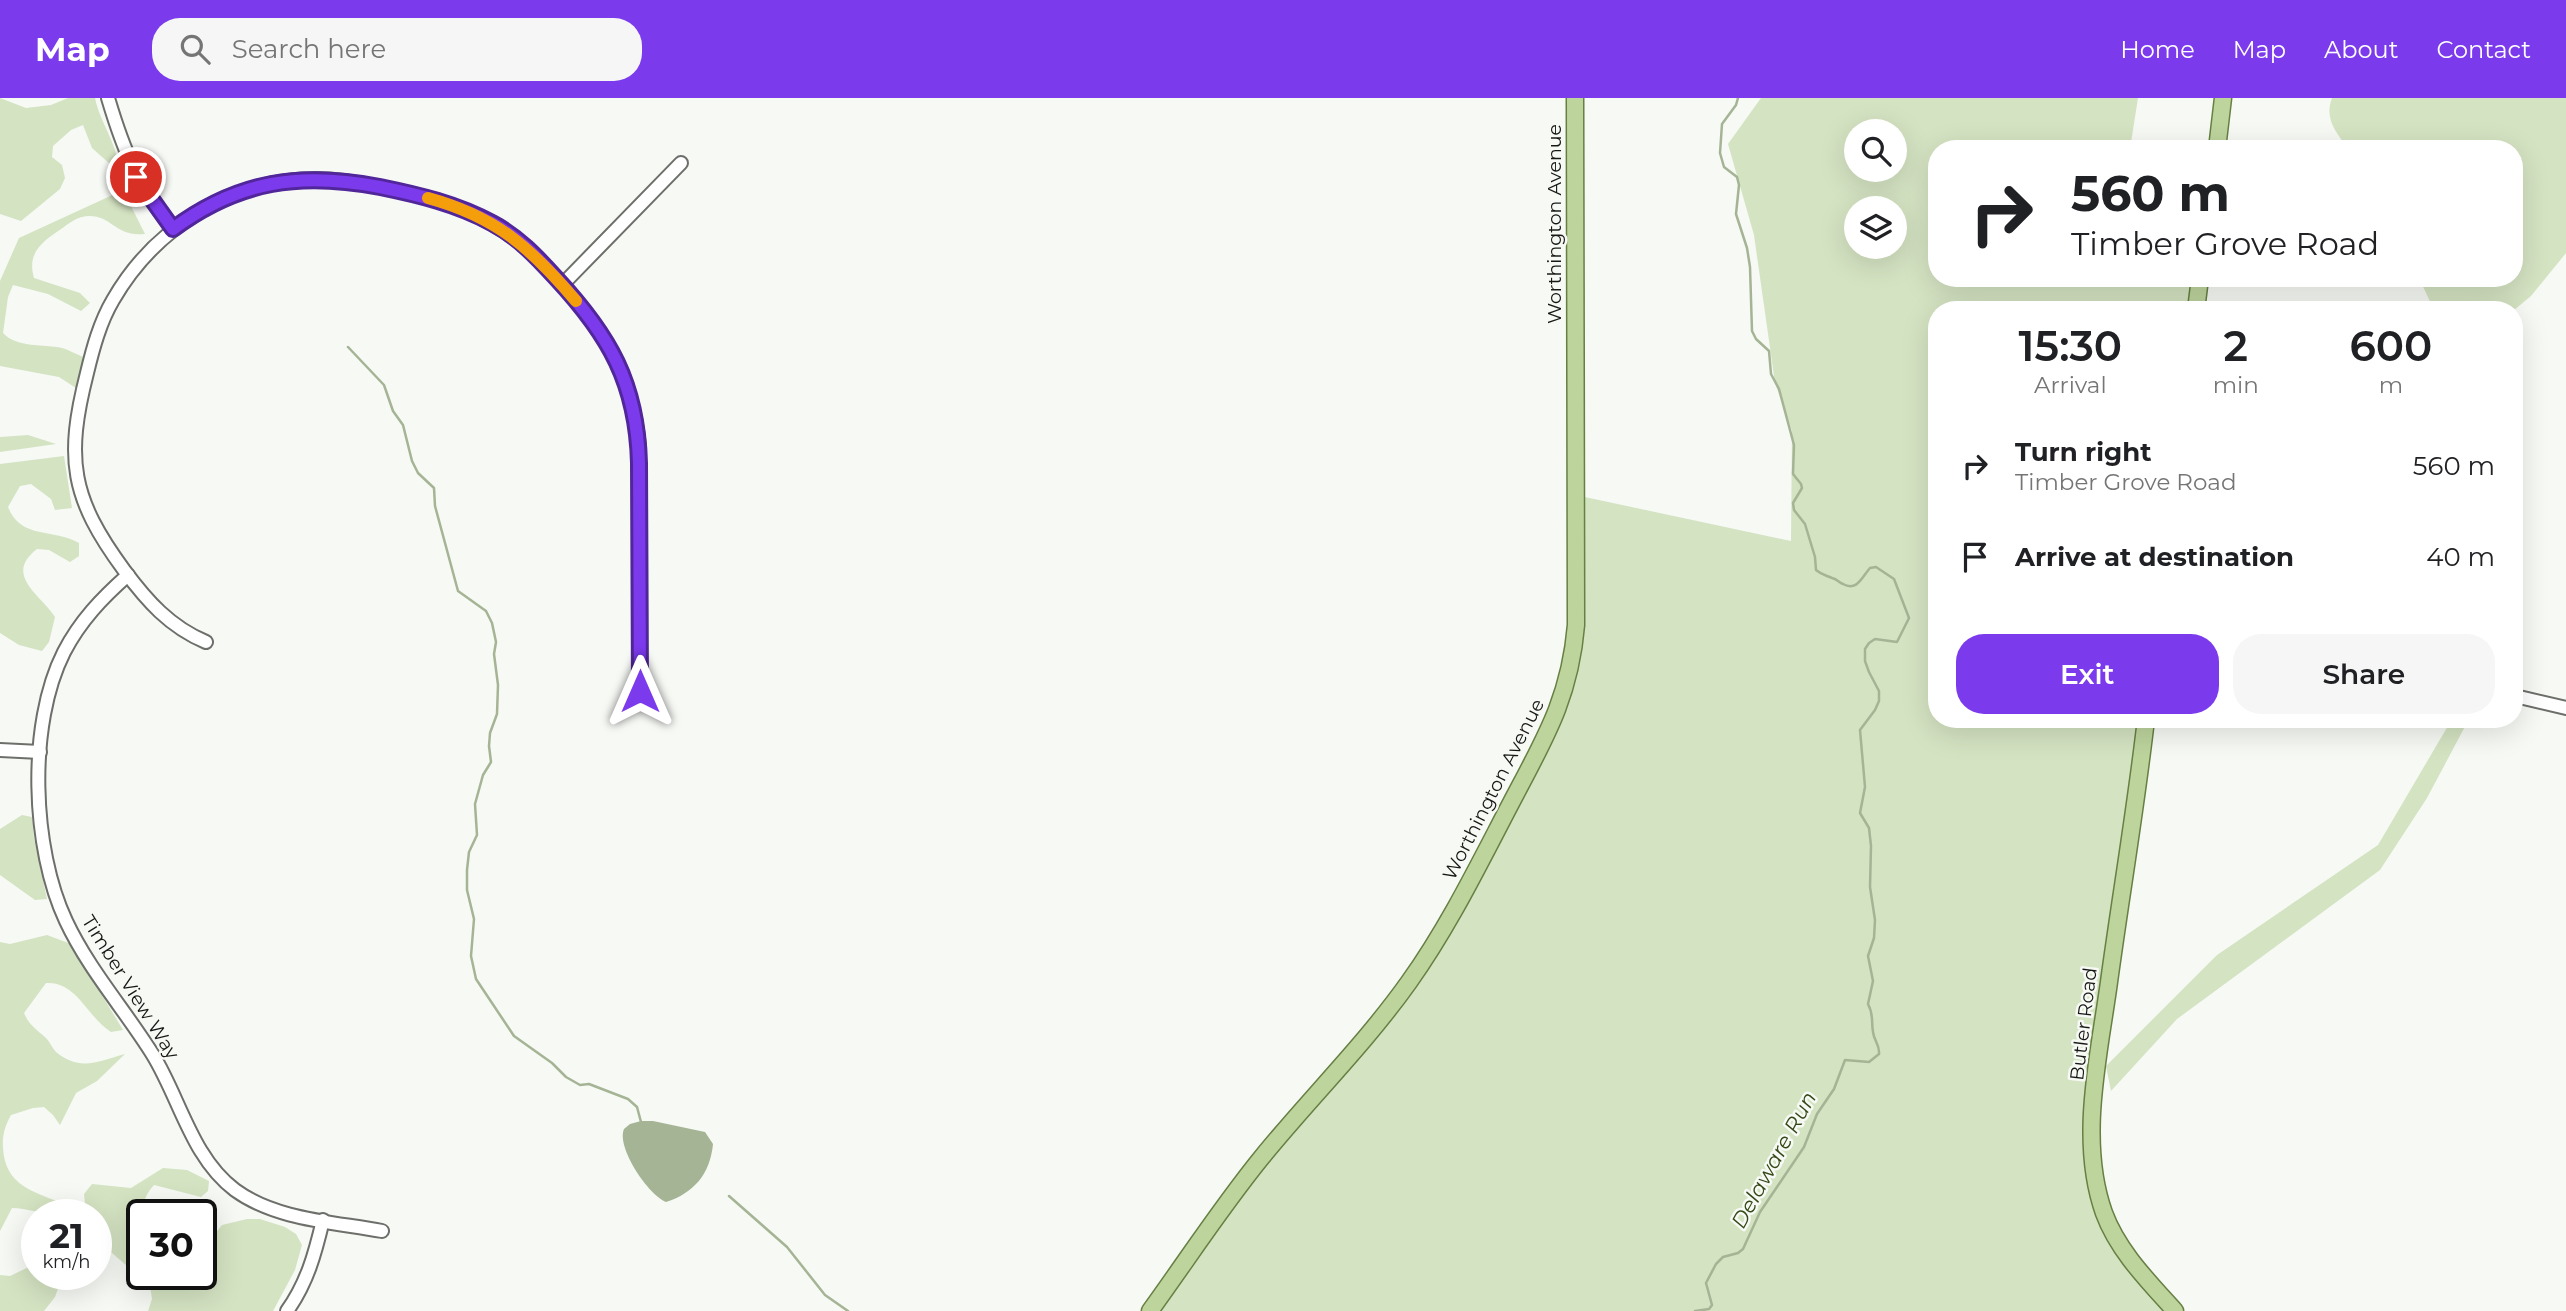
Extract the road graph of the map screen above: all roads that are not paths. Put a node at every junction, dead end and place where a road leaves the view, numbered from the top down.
1 (108, 98) edge
2 (1575, 98) edge
3 (2223, 98) edge
4 (2218, 140) edge
5 (681, 163) dead end
6 (173, 229) junction
7 (562, 285) junction
8 (128, 576) junction
9 (206, 642) dead end
10 (640, 691) dead end
11 (2523, 698) edge
12 (2566, 708) edge
13 (2145, 728) edge
14 (0, 750) edge
15 (40, 752) junction
16 (323, 1220) junction
17 (382, 1231) dead end
18 (287, 1311) edge
19 (1150, 1311) edge
20 (2175, 1311) edge

1 - 6 street
2 - 19 main road, Worthington Avenue
3 - 4 main road
5 - 7 street
6 - 7 street
6 - 8 street
7 - 10 street
8 - 9 street
8 - 15 street, Timber View Way
11 - 12 street
13 - 20 main road, Butler Road
14 - 15 street
15 - 16 street, Timber View Way
16 - 17 street, Timber View Way
16 - 18 street

